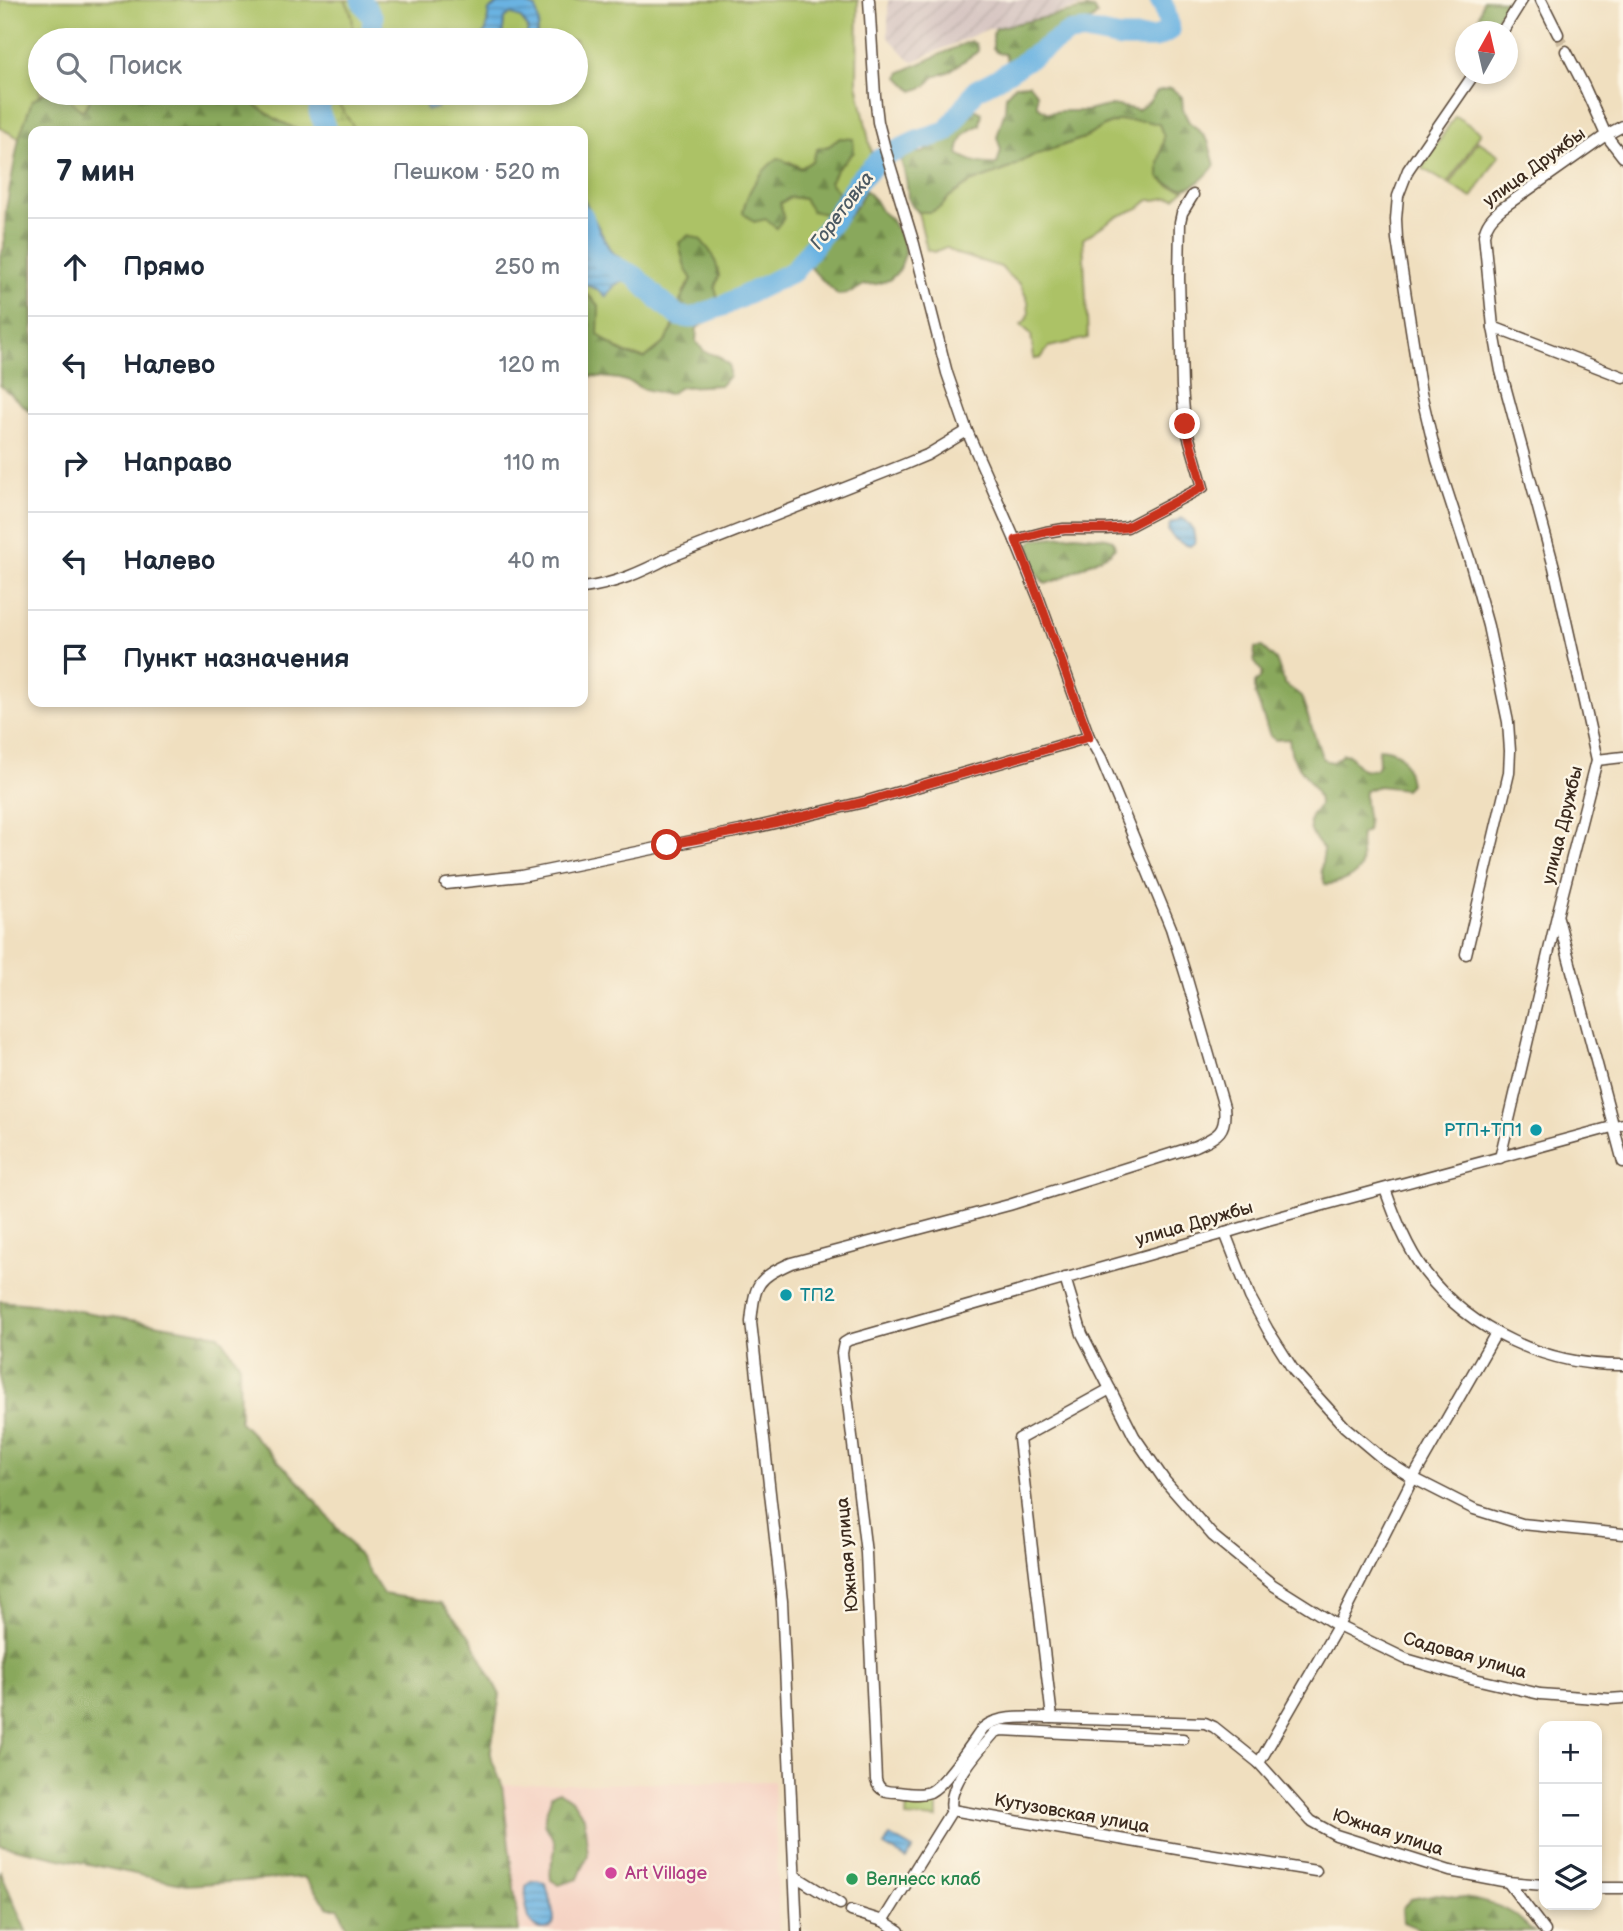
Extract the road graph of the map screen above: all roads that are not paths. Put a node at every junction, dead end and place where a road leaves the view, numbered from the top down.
1 (869, 0) edge
2 (1522, 0) edge
3 (1541, 0) edge
4 (1509, 21) edge
5 (1558, 34) tunnel mouth
6 (1566, 51) tunnel mouth
7 (1467, 84) edge
8 (1623, 126) edge
9 (1606, 135) junction
10 (1623, 157) edge
11 (1193, 195) dead end
12 (1493, 327) junction
13 (1623, 377) edge
14 (967, 431) junction
15 (1016, 540) junction
16 (588, 587) edge
17 (1089, 737) junction
18 (1623, 757) edge
19 (1597, 760) junction
20 (446, 884) dead end
21 (1557, 916) junction
22 (1466, 954) dead end
23 (1618, 1125) edge
24 (1500, 1158) junction
25 (1623, 1162) edge
26 (1385, 1189) junction
27 (1225, 1234) junction
28 (1065, 1278) junction
29 (1496, 1333) junction
30 (1623, 1365) edge
31 (1110, 1389) junction
32 (1413, 1478) junction
33 (1623, 1534) edge
34 (1338, 1626) junction
35 (1623, 1698) edge
36 (1052, 1718) junction
37 (1183, 1739) dead end
38 (1259, 1763) junction
39 (952, 1810) junction
40 (1316, 1871) dead end
41 (795, 1877) junction
42 (1508, 1882) junction
43 (1539, 1885) edge
44 (1602, 1888) edge
45 (1623, 1888) edge
46 (839, 1904) dead end
47 (851, 1911) dead end
48 (883, 1921) junction
49 (797, 1931) edge
50 (899, 1931) edge
51 (1545, 1931) edge

1 - 14 street
2 - 4 street
3 - 5 street
6 - 9 street
7 - 22 street
8 - 9 street, улица Дружбы
9 - 10 street
9 - 12 street, улица Дружбы
11 - 15 street
12 - 13 street
12 - 19 street, улица Дружбы
14 - 15 street
14 - 16 street
15 - 17 street
17 - 20 street
17 - 41 street
18 - 19 street
19 - 21 street, улица Дружбы
21 - 23 street
21 - 24 street, улица Дружбы
23 - 24 street
23 - 25 street
24 - 26 street, улица Дружбы
26 - 27 street, улица Дружбы
26 - 29 street
27 - 28 street, улица Дружбы
27 - 32 street
28 - 31 street, Садовая улица
28 - 36 street, Южная улица
29 - 30 street
29 - 32 street
31 - 34 street, Садовая улица
31 - 36 street
32 - 33 street
32 - 34 street
34 - 35 street, Садовая улица
34 - 38 street
36 - 38 street, Южная улица
37 - 39 street
38 - 42 street, Южная улица
39 - 40 street, Кутузовская улица
39 - 48 street
41 - 46 street
41 - 49 street
42 - 43 street, Южная улица
42 - 51 street
44 - 45 street
47 - 48 street
48 - 50 street

